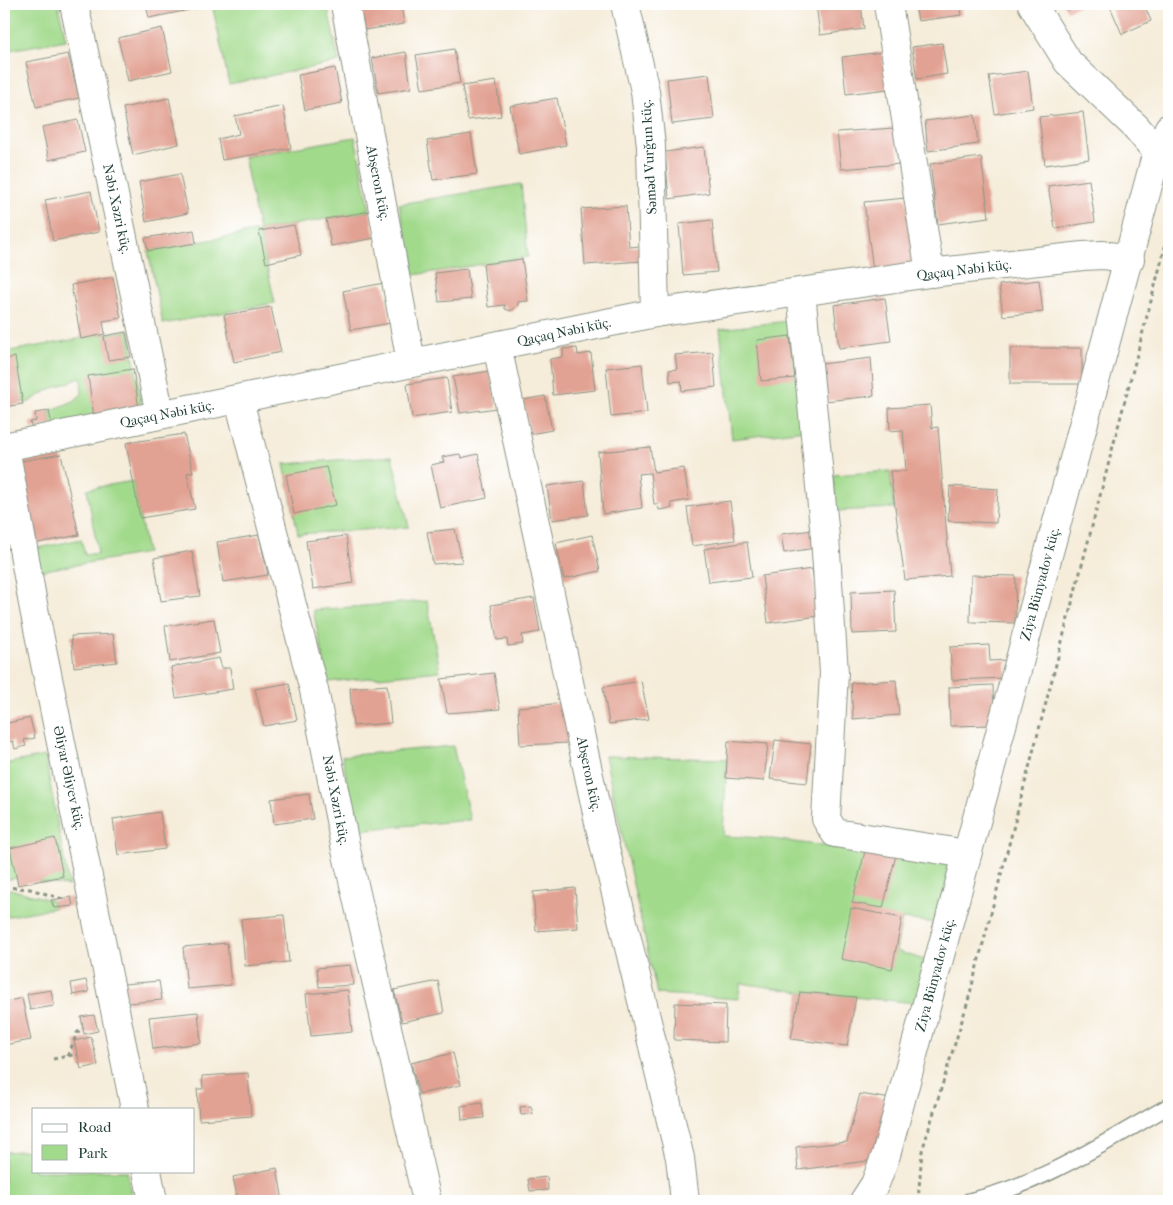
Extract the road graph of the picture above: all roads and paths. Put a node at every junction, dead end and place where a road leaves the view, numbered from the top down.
1 (74, 4) edge
2 (345, 4) edge
3 (625, 4) edge
4 (888, 4) edge
5 (1032, 4) edge
6 (1169, 128) edge
7 (1157, 152) junction
8 (1169, 232) edge
9 (1130, 259) junction
10 (930, 273) junction
11 (800, 292) junction
12 (655, 313) junction
13 (498, 346) junction
14 (412, 362) junction
15 (240, 400) junction
16 (160, 414) junction
17 (4, 447) edge
18 (967, 854) junction
19 (4, 887) edge
20 (64, 899) dead end
21 (83, 1028) dead end
22 (78, 1054) dead end
23 (68, 1056) junction
24 (53, 1059) dead end
25 (1169, 1106) edge
26 (135, 1108) edge
27 (147, 1172) edge
28 (153, 1201) edge
29 (427, 1201) edge
30 (685, 1201) edge
31 (864, 1201) edge
32 (918, 1201) edge
33 (969, 1201) edge

1 - 16 street, Nəbi Xəzri küç.
2 - 14 street, Abşeron küç.
3 - 12 street, Səməd Vurğun küç.
4 - 10 street
5 - 7 street
6 - 7 street, Ziya Bünyadov küç.
7 - 9 street, Ziya Bünyadov küç.
8 - 32 path
9 - 10 street, Qaçaq Nəbi küç.
9 - 18 street, Ziya Bünyadov küç.
10 - 11 street, Qaçaq Nəbi küç.
11 - 12 street, Qaçaq Nəbi küç.
11 - 18 street
12 - 13 street, Qaçaq Nəbi küç.
13 - 14 street, Qaçaq Nəbi küç.
13 - 30 street, Abşeron küç.
14 - 15 street, Qaçaq Nəbi küç.
15 - 16 street, Qaçaq Nəbi küç.
15 - 29 street, Nəbi Xəzri küç.
16 - 17 street, Qaçaq Nəbi küç.
17 - 26 street, Əliyar Əliyev küç.
18 - 31 street, Ziya Bünyadov küç.
19 - 20 path
21 - 23 path
22 - 23 path
23 - 24 path
25 - 33 lane
27 - 28 street

